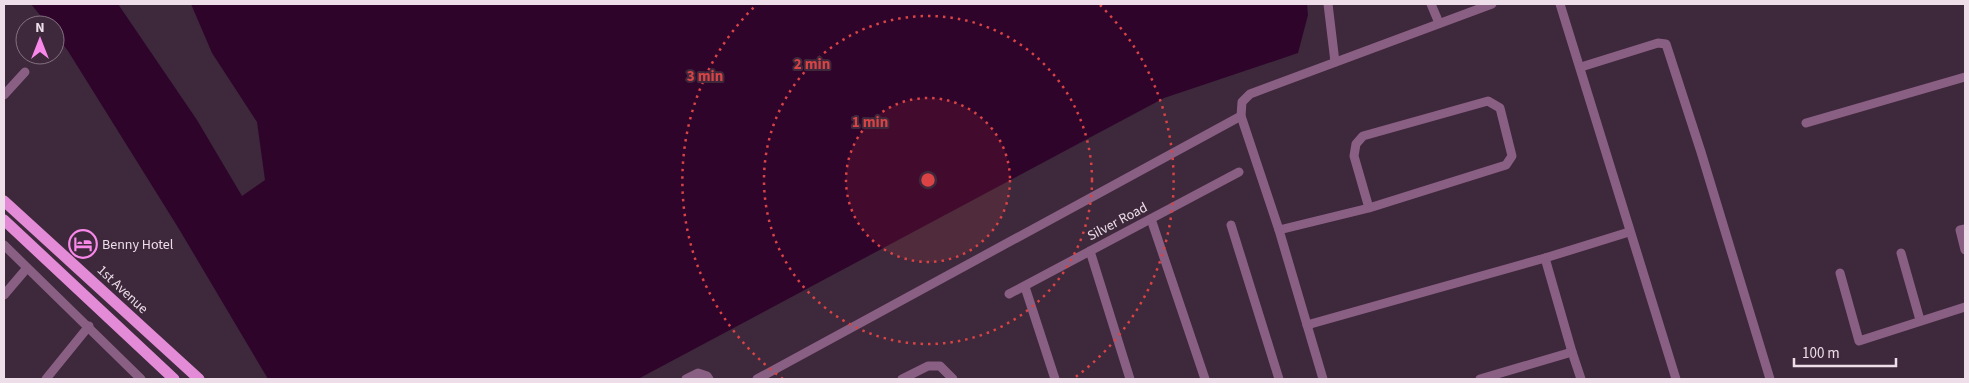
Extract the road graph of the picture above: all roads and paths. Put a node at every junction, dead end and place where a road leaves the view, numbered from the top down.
1 (1328, 4) edge
2 (1431, 4) edge
3 (1492, 4) edge
4 (1560, 4) edge
5 (1439, 24) junction
6 (1336, 62) junction
7 (1581, 67) junction
8 (25, 72) dead end
9 (1965, 78) edge
10 (4, 95) edge
11 (1241, 116) junction
12 (1806, 123) dead end
13 (1239, 172) dead end
14 (4, 200) edge
15 (1369, 208) junction
16 (1151, 219) junction
17 (4, 220) edge
18 (1231, 225) dead end
19 (1965, 229) edge
20 (1278, 230) junction
21 (1629, 232) junction
22 (4, 245) edge
23 (1965, 250) edge
24 (1090, 251) junction
25 (1901, 253) dead end
26 (1545, 258) junction
27 (27, 268) junction
28 (1840, 273) dead end
29 (1025, 287) junction
30 (1009, 294) dead end
31 (4, 295) edge
32 (1965, 307) edge
33 (1920, 320) junction
34 (1307, 325) junction
35 (89, 326) junction
36 (1572, 352) junction
37 (708, 378) edge
38 (46, 379) edge
39 (141, 379) edge
40 (174, 379) edge
41 (198, 379) edge
42 (686, 379) edge
43 (757, 379) edge
44 (902, 379) edge
45 (953, 379) edge
46 (1055, 379) edge
47 (1130, 379) edge
48 (1205, 379) edge
49 (1279, 379) edge
50 (1323, 379) edge
51 (1480, 379) edge
52 (1581, 379) edge
53 (1676, 379) edge
54 (1770, 379) edge

1 - 6 street
2 - 5 street
3 - 5 street
4 - 7 street
5 - 6 street
6 - 11 street
7 - 21 street
7 - 54 street
8 - 10 street
9 - 12 street
11 - 20 street
11 - 43 street
13 - 16 street, Silver Road
14 - 41 main road, 1st Avenue
15 - 15 street
15 - 20 street
16 - 24 street, Silver Road
16 - 48 street
17 - 40 main road
18 - 49 street
19 - 23 street
20 - 34 street
21 - 26 street
21 - 53 street
22 - 27 street
24 - 29 street, Silver Road
24 - 47 street
25 - 33 street
26 - 34 street
26 - 36 street
27 - 31 street
27 - 35 street
28 - 33 street
29 - 30 street, Silver Road
29 - 46 street
32 - 33 street
34 - 50 street
35 - 38 street
35 - 39 street
36 - 51 street
36 - 52 street
37 - 42 street
44 - 45 street

